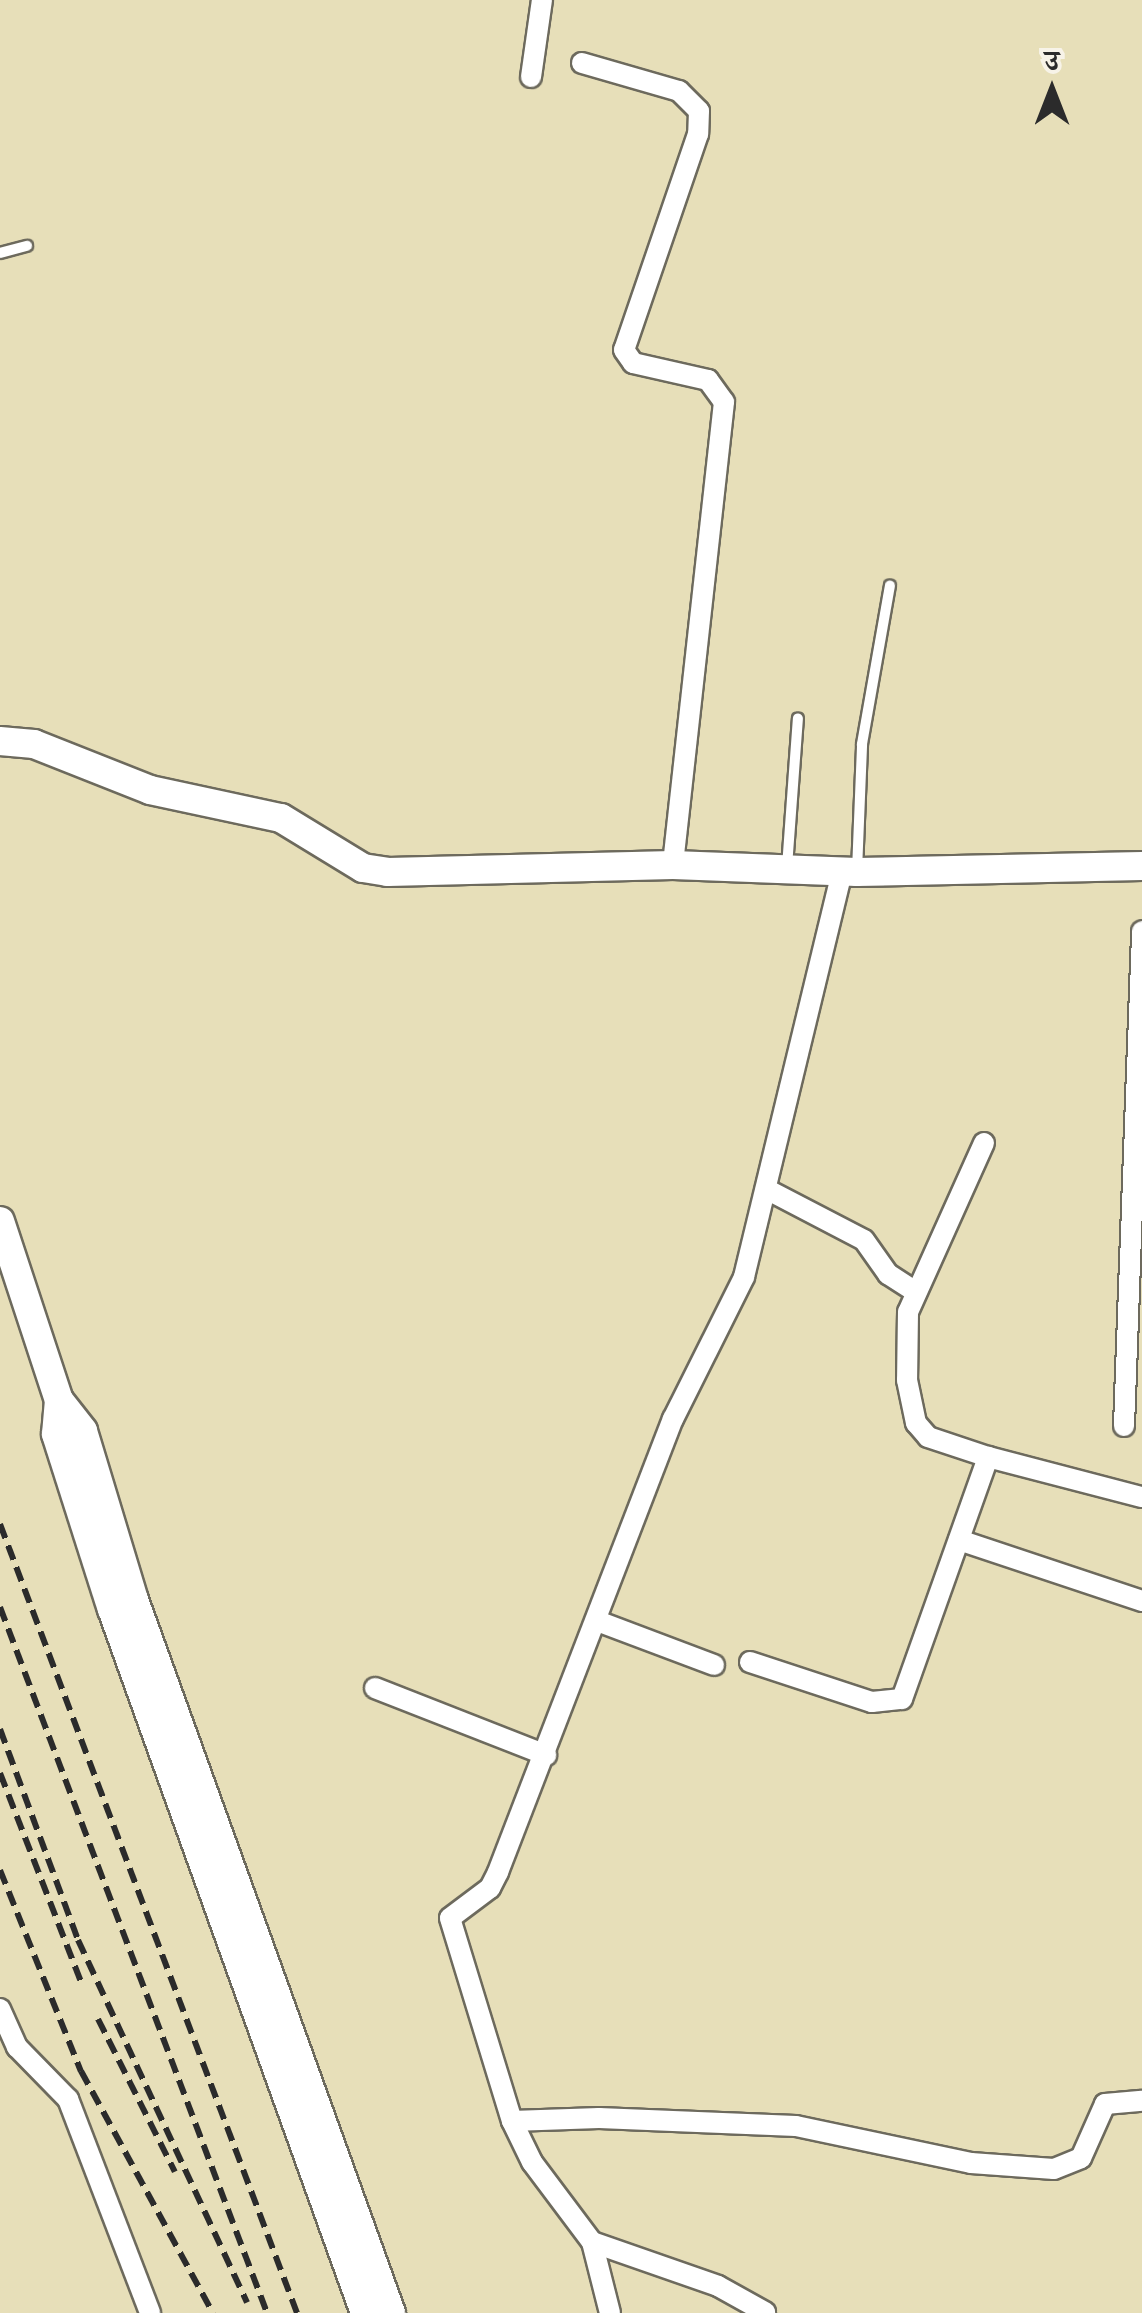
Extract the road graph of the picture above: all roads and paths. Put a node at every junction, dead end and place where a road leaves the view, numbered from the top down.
1 (542, 0) edge
2 (582, 63) dead end
3 (531, 77) dead end
4 (27, 246) dead end
5 (0, 253) edge
6 (890, 585) dead end
7 (798, 718) dead end
8 (9, 741) edge
9 (673, 865) junction
10 (1142, 866) edge
11 (787, 868) junction
12 (849, 872) junction
13 (1142, 931) edge
14 (1140, 1021) edge
15 (984, 1143) dead end
16 (768, 1190) junction
17 (0, 1221) edge
18 (916, 1292) junction
19 (1124, 1426) dead end
20 (988, 1457) junction
21 (1142, 1497) edge
22 (960, 1540) junction
23 (1142, 1601) edge
24 (597, 1621) junction
25 (750, 1662) dead end
26 (714, 1665) dead end
27 (375, 1688) dead end
28 (546, 1755) junction
29 (0, 2008) edge
30 (1142, 2101) edge
31 (512, 2121) junction
32 (347, 2228) junction
33 (592, 2242) junction
34 (765, 2312) edge
35 (150, 2313) edge
36 (365, 2313) edge
37 (391, 2313) edge
38 (610, 2313) edge

1 - 3 street
2 - 9 street
4 - 5 lane
6 - 12 lane
7 - 11 lane
8 - 9 street
9 - 11 street
10 - 12 street
11 - 12 street
12 - 16 street
13 - 14 street
14 - 19 street
15 - 18 street
16 - 18 street
16 - 24 street
17 - 32 street
18 - 20 street
20 - 21 street
20 - 22 street
22 - 23 street
22 - 25 street
24 - 26 street
24 - 28 street
27 - 28 street
28 - 31 street
29 - 35 street
30 - 31 street
31 - 33 street
32 - 36 street
32 - 37 street
33 - 34 street
33 - 38 street

